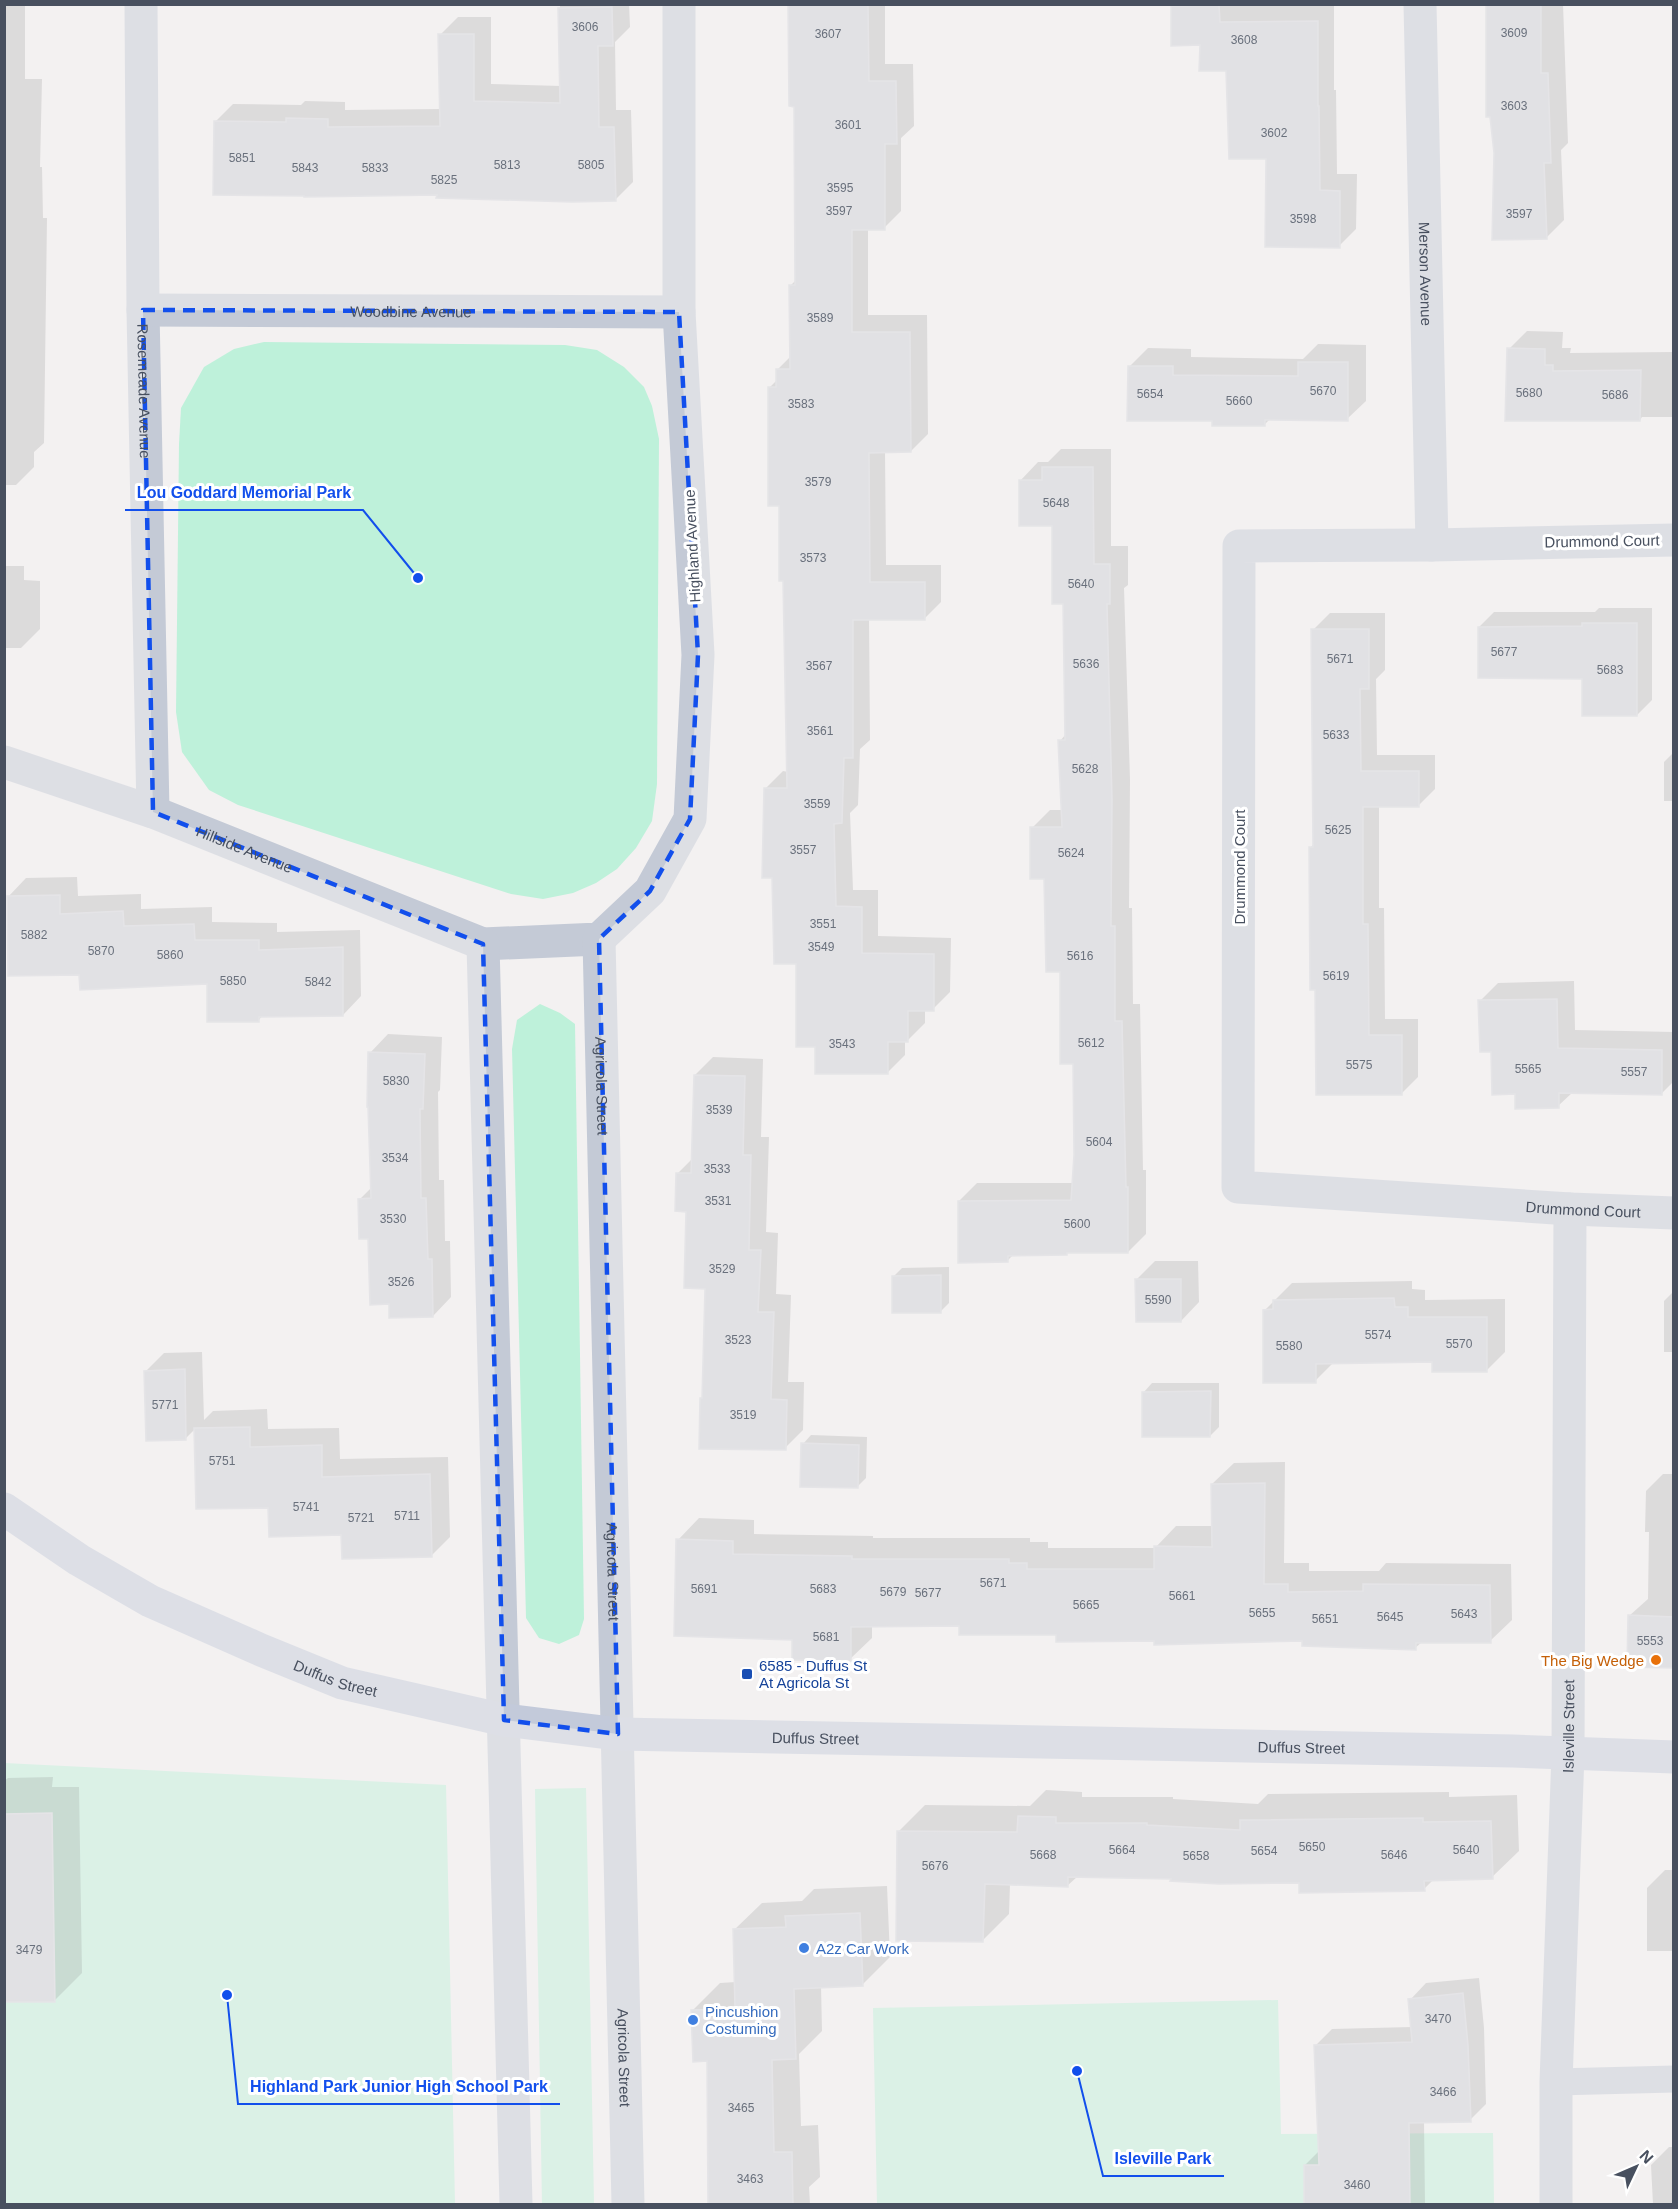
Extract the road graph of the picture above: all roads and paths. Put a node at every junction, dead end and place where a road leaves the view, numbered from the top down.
1 (141, 4) edge
2 (679, 4) edge
3 (1420, 4) edge
4 (143, 310) junction
5 (679, 312) junction
6 (1674, 540) edge
7 (1432, 545) junction
8 (4, 762) edge
9 (153, 812) junction
10 (599, 939) junction
11 (483, 944) junction
12 (1570, 1209) junction
13 (1674, 1213) edge
14 (4, 1509) edge
15 (504, 1720) junction
16 (618, 1734) junction
17 (1568, 1754) junction
18 (1674, 1757) edge
19 (1674, 2079) edge
20 (1556, 2082) junction
21 (516, 2205) edge
22 (628, 2205) edge
23 (1556, 2205) edge

1 - 4 street, Rosemeade Avenue
2 - 5 street, Highland Avenue
3 - 7 street, Merson Avenue
4 - 5 street, Woodbine Avenue
4 - 9 street, Rosemeade Avenue
5 - 10 street, Highland Avenue
6 - 7 street, Drummond Court
7 - 12 street, Drummond Court
8 - 9 street, Hillside Avenue
9 - 11 street, Hillside Avenue
10 - 11 street
10 - 16 street, Agricola Street
11 - 15 street
12 - 13 street, Drummond Court
12 - 17 street, Isleville Street
14 - 15 main road, Duffus Street
15 - 16 main road, Duffus Street
15 - 21 street
16 - 17 main road, Duffus Street
16 - 22 street, Agricola Street
17 - 18 main road, Duffus Street
17 - 20 street, Isleville Street
19 - 20 lane
20 - 23 street, Isleville Street

